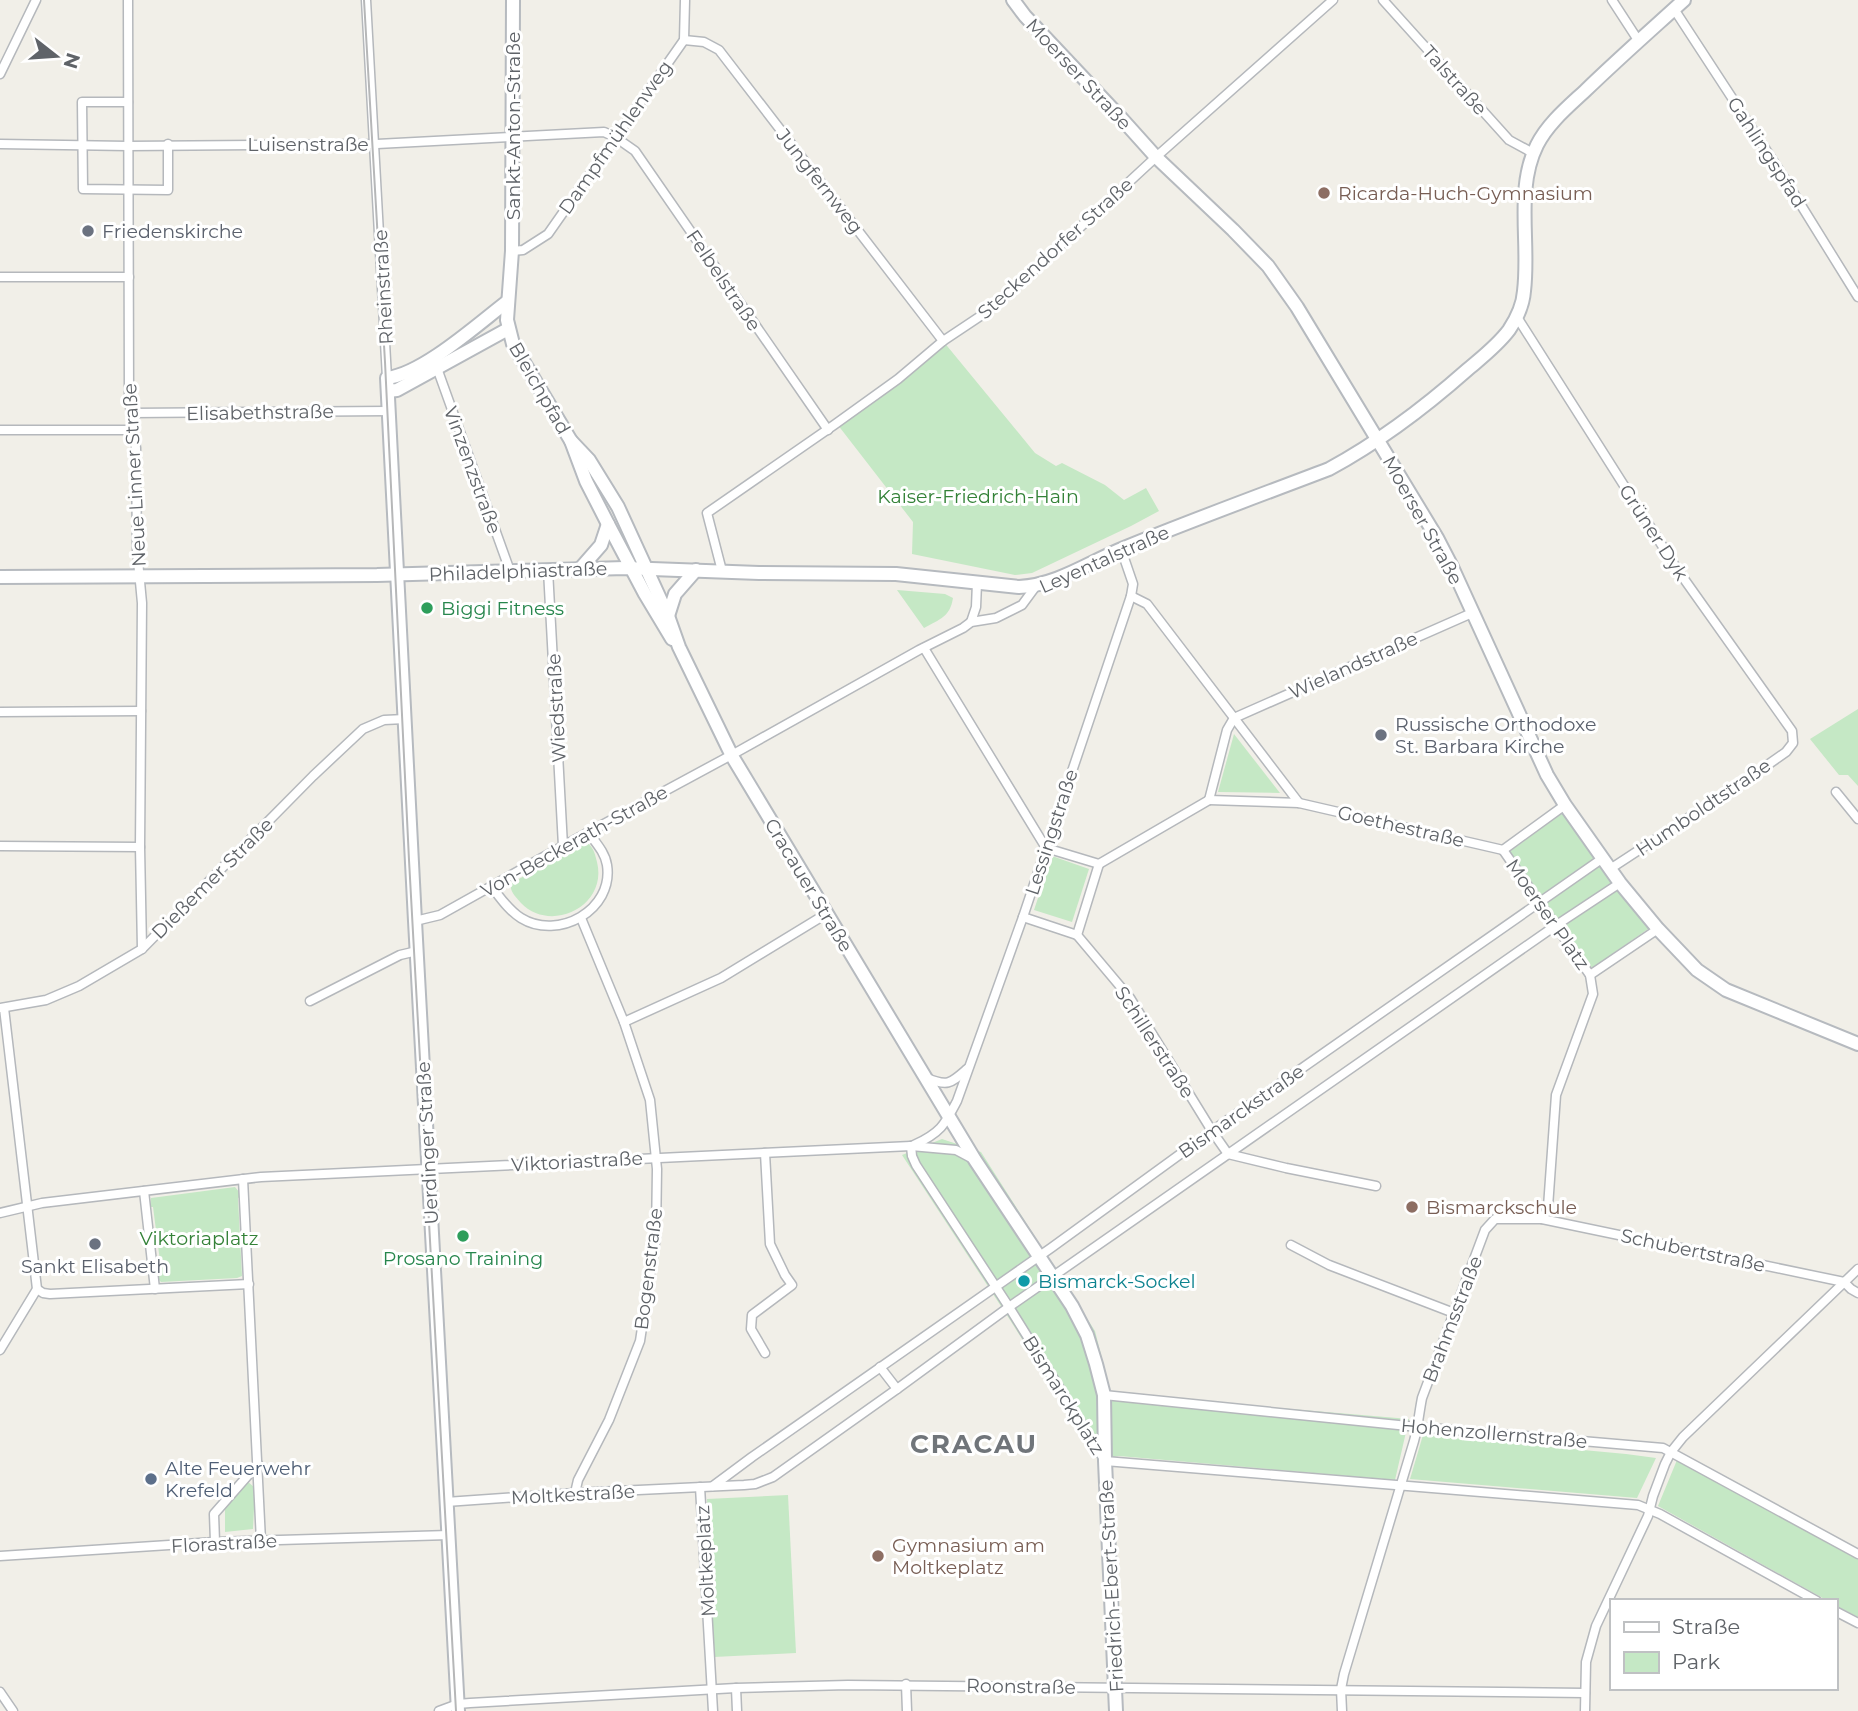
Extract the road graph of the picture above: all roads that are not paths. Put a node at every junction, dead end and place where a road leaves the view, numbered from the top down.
1 (36, 0) edge
2 (128, 0) edge
3 (366, 0) edge
4 (513, 0) edge
5 (685, 0) edge
6 (1013, 0) edge
7 (1333, 0) edge
8 (1383, 0) edge
9 (1612, 0) edge
10 (1679, 4) edge
11 (684, 40) junction
12 (1639, 40) junction
13 (0, 74) edge
14 (128, 102) junction
15 (514, 137) junction
16 (615, 137) junction
17 (0, 144) edge
18 (168, 144) junction
19 (374, 144) junction
20 (82, 146) junction
21 (128, 146) junction
22 (1533, 153) junction
23 (1156, 158) junction
24 (129, 190) junction
25 (512, 251) junction
26 (0, 277) edge
27 (129, 277) junction
28 (1857, 292) edge
29 (508, 301) junction
30 (1517, 317) junction
31 (508, 329) junction
32 (943, 341) junction
33 (437, 368) junction
34 (388, 384) junction
35 (389, 411) junction
36 (131, 414) junction
37 (0, 430) edge
38 (133, 430) junction
39 (828, 430) junction
40 (571, 441) junction
41 (1378, 441) junction
42 (608, 524) junction
43 (1121, 549) junction
44 (631, 568) junction
45 (580, 569) junction
46 (647, 569) junction
47 (548, 570) junction
48 (696, 570) junction
49 (510, 571) junction
50 (722, 571) junction
51 (398, 574) junction
52 (139, 576) junction
53 (0, 577) edge
54 (977, 583) junction
55 (1036, 586) junction
56 (1131, 596) junction
57 (1472, 613) junction
58 (668, 616) junction
59 (971, 622) junction
60 (678, 647) junction
61 (924, 648) junction
62 (141, 711) junction
63 (0, 712) edge
64 (1234, 718) junction
65 (405, 719) junction
66 (1793, 743) joint
67 (732, 755) junction
68 (1836, 792) dead end
69 (1209, 800) junction
70 (1299, 803) junction
71 (1565, 805) junction
72 (1858, 819) edge
73 (588, 832) junction
74 (0, 846) edge
75 (563, 846) junction
76 (141, 847) junction
77 (1046, 848) junction
78 (1503, 850) junction
79 (1099, 864) junction
80 (1607, 864) junction
81 (1620, 883) junction
82 (491, 886) junction
83 (1539, 902) junction
84 (826, 914) junction
85 (1023, 917) junction
86 (581, 918) junction
87 (415, 921) junction
88 (1555, 926) junction
89 (1658, 929) junction
90 (1077, 935) junction
91 (142, 949) junction
92 (417, 951) junction
93 (1590, 975) junction
94 (310, 1001) dead end
95 (2, 1008) edge
96 (624, 1022) junction
97 (1858, 1044) edge
98 (969, 1067) junction
99 (925, 1077) junction
100 (949, 1116) junction
101 (1212, 1131) junction
102 (911, 1146) junction
103 (765, 1153) junction
104 (1228, 1154) junction
105 (657, 1157) junction
106 (975, 1160) junction
107 (429, 1169) junction
108 (243, 1179) junction
109 (1376, 1186) dead end
110 (144, 1191) junction
111 (27, 1207) junction
112 (0, 1213) edge
113 (1542, 1219) junction
114 (1292, 1245) dead end
115 (1038, 1257) junction
116 (1858, 1269) edge
117 (1053, 1276) junction
118 (1844, 1282) junction
119 (249, 1284) junction
120 (995, 1287) junction
121 (37, 1289) junction
122 (155, 1289) junction
123 (1858, 1293) edge
124 (1009, 1307) junction
125 (1454, 1313) junction
126 (0, 1350) edge
127 (765, 1353) dead end
128 (880, 1367) junction
129 (897, 1390) junction
130 (1104, 1395) junction
131 (1418, 1427) junction
132 (1671, 1451) junction
133 (1105, 1461) junction
134 (258, 1464) junction
135 (790, 1465) joint
136 (1402, 1485) junction
137 (713, 1486) junction
138 (700, 1487) junction
139 (575, 1493) junction
140 (446, 1502) junction
141 (1651, 1509) junction
142 (449, 1535) junction
143 (261, 1541) junction
144 (215, 1542) junction
145 (1858, 1553) edge
146 (0, 1556) edge
147 (1813, 1599) edge
148 (1837, 1612) edge
149 (1858, 1623) edge
150 (906, 1684) junction
151 (1115, 1687) junction
152 (736, 1688) junction
153 (712, 1689) junction
154 (1341, 1689) junction
155 (0, 1692) edge
156 (1585, 1693) junction
157 (458, 1708) edge
158 (13, 1711) edge
159 (439, 1711) edge
160 (713, 1711) edge
161 (737, 1711) edge
162 (907, 1711) edge
163 (1116, 1711) edge
164 (1342, 1711) edge
165 (1585, 1711) edge

1 - 13 street
2 - 14 street, Neue Linner Straße
3 - 19 street, Rheinstraße
4 - 15 main road, Sankt-Anton-Straße
5 - 11 street, Dampfmühlenweg
6 - 23 main road, Moerser Straße
7 - 23 street, Steckendorfer Straße
8 - 22 street, Talstraße
9 - 12 street
10 - 12 main road
10 - 28 street, Gahlingspfad
11 - 16 street, Dampfmühlenweg
11 - 32 street, Jungfernweg
12 - 22 main road
14 - 20 street
14 - 21 street, Neue Linner Straße
15 - 16 street, Luisenstraße
15 - 19 street, Luisenstraße
15 - 25 main road, Sankt-Anton-Straße
16 - 25 street, Dampfmühlenweg
16 - 39 street, Felbelstraße
17 - 20 street, Luisenstraße
18 - 19 street, Luisenstraße
18 - 21 street, Luisenstraße
18 - 24 street
19 - 34 street, Rheinstraße
20 - 21 street, Luisenstraße
20 - 24 street
21 - 24 street, Neue Linner Straße
22 - 30 main road
23 - 32 street, Steckendorfer Straße
23 - 41 main road, Moerser Straße
24 - 27 street, Neue Linner Straße
25 - 29 main road, Bleichpfad
26 - 27 street
27 - 36 street, Neue Linner Straße
29 - 31 main road, Bleichpfad
29 - 34 main road
30 - 41 main road, Leyentalstraße
30 - 66 street, Grüner Dyk
31 - 33 main road
31 - 40 main road, Bleichpfad
32 - 39 street, Steckendorfer Straße
33 - 34 main road
33 - 49 street, Vinzenzstraße
34 - 35 main road, Rheinstraße
35 - 36 street, Elisabethstraße
35 - 51 main road, Rheinstraße
36 - 38 street, Neue Linner Straße
37 - 38 street
38 - 52 street, Neue Linner Straße
39 - 50 street, Steckendorfer Straße
40 - 42 main road, Bleichpfad
40 - 46 main road, Bleichpfad
41 - 43 main road, Leyentalstraße
41 - 57 main road, Moerser Straße
42 - 44 main road, Bleichpfad
42 - 45 main road
43 - 55 main road, Leyentalstraße
43 - 56 street
44 - 45 main road, Philadelphiastraße
44 - 46 main road, Philadelphiastraße
44 - 60 main road, Cracauer Straße
45 - 47 main road, Philadelphiastraße
46 - 48 main road, Philadelphiastraße
46 - 58 main road, Cracauer Straße
47 - 49 main road, Philadelphiastraße
47 - 75 street, Wiedstraße
48 - 50 main road, Philadelphiastraße
48 - 58 main road
49 - 51 main road, Philadelphiastraße
50 - 54 main road, Philadelphiastraße
51 - 52 main road, Philadelphiastraße
51 - 65 main road, Uerdinger Straße
52 - 53 main road, Philadelphiastraße
52 - 62 street, Neue Linner Straße
54 - 55 main road, Philadelphiastraße
54 - 59 street
55 - 59 street, Leyentalstraße
56 - 64 street
56 - 77 street, Lessingstraße
57 - 64 street, Wielandstraße
57 - 71 main road, Moerser Straße
58 - 60 main road, Cracauer Straße
59 - 61 street, Leyentalstraße
60 - 67 main road, Cracauer Straße
61 - 67 street, Leyentalstraße
61 - 77 street
62 - 63 street
62 - 76 street, Neue Linner Straße
64 - 69 street
64 - 70 street
65 - 87 main road, Uerdinger Straße
65 - 91 street, Dießemer Straße
66 - 80 street, Humboldtstraße
67 - 73 street, Von-Beckerath-Straße
67 - 84 main road, Cracauer Straße
68 - 72 street
69 - 70 street, Goethestraße
69 - 79 street
70 - 78 street, Goethestraße
71 - 78 street, Moerser Platz
71 - 80 main road, Moerser Straße
73 - 75 street, Von-Beckerath-Straße
73 - 86 street
74 - 76 street
75 - 82 street, Von-Beckerath-Straße
76 - 91 street, Neue Linner Straße
77 - 79 street
77 - 85 street, Lessingstraße
78 - 83 street, Moerser Platz
79 - 90 street
80 - 81 main road, Moerser Straße
80 - 83 street, Bismarckstraße
81 - 88 street, Bismarckstraße
81 - 89 main road, Moerser Straße
82 - 86 street
82 - 87 street, Von-Beckerath-Straße
83 - 88 street, Moerser Platz
83 - 101 street, Bismarckstraße
84 - 96 street
84 - 99 main road, Cracauer Straße
85 - 90 street
85 - 98 street, Lessingstraße
86 - 96 street, Bogenstraße
87 - 92 main road, Uerdinger Straße
88 - 93 street, Moerser Platz
88 - 104 street, Bismarckstraße
89 - 93 street, Moerser Platz
89 - 97 main road, Moerser Straße
90 - 101 street, Schillerstraße
91 - 95 street, Dießemer Straße
92 - 94 street
92 - 107 main road, Uerdinger Straße
93 - 113 street
95 - 111 street
96 - 105 street, Bogenstraße
98 - 99 street
98 - 100 street, Lessingstraße
99 - 100 main road, Cracauer Straße
100 - 102 street, Viktoriastraße
100 - 106 main road, Bismarckplatz
101 - 104 street, Schillerstraße
101 - 115 street, Bismarckstraße
102 - 103 street, Viktoriastraße
102 - 106 street, Viktoriastraße
102 - 120 street, Bismarckplatz
103 - 105 street, Viktoriastraße
103 - 127 street
104 - 109 street, Bismarckstraße
104 - 117 street, Bismarckstraße
105 - 107 street, Viktoriastraße
105 - 139 street, Bogenstraße
106 - 115 main road, Bismarckplatz
107 - 108 street, Viktoriastraße
107 - 140 main road, Uerdinger Straße
108 - 110 street
108 - 119 street
110 - 111 street
110 - 122 street
111 - 112 street
111 - 121 street
113 - 118 street, Schubertstraße
113 - 125 street, Brahmsstraße
114 - 125 street
115 - 117 main road, Bismarckplatz
115 - 120 street, Bismarckstraße
116 - 118 street
117 - 124 street, Bismarckstraße
117 - 130 main road, Bismarckplatz
118 - 123 street
118 - 132 street
119 - 122 street
119 - 134 street
120 - 124 street, Bismarckplatz
120 - 128 street, Bismarckstraße
121 - 122 street
121 - 126 street
124 - 129 street, Bismarckstraße
124 - 133 street, Bismarckplatz
125 - 131 street, Brahmsstraße
128 - 129 street
128 - 137 street, Bismarckstraße
129 - 135 street, Bismarckstraße
130 - 131 street, Hohenzollernstraße
130 - 133 main road, Bismarckplatz
131 - 132 street, Hohenzollernstraße
131 - 136 street, Brahmsstraße
132 - 141 street
132 - 145 street, Hohenzollernstraße
133 - 136 street
133 - 151 main road, Friedrich-Ebert-Straße
134 - 143 street
134 - 144 street
135 - 137 street, Moltkeplatz
136 - 141 street
136 - 154 street, Brahmsstraße
137 - 138 street, Moltkeplatz
138 - 139 street, Moltkestraße
138 - 153 street, Moltkeplatz
139 - 140 street, Moltkestraße
140 - 142 main road, Uerdinger Straße
141 - 147 street
141 - 156 street
142 - 143 street, Florastraße
142 - 157 main road, Uerdinger Straße
143 - 144 street, Florastraße
144 - 146 street, Florastraße
148 - 149 street
150 - 151 street, Roonstraße
150 - 152 street, Roonstraße
150 - 162 street
151 - 154 street, Roonstraße
151 - 163 main road, Friedrich-Ebert-Straße
152 - 153 street, Roonstraße
152 - 161 street
153 - 157 street, Roonstraße
153 - 160 street, Moltkeplatz
154 - 156 street, Roonstraße
154 - 164 street, Brahmsstraße
155 - 158 street
156 - 165 street
157 - 159 street, Roonstraße

